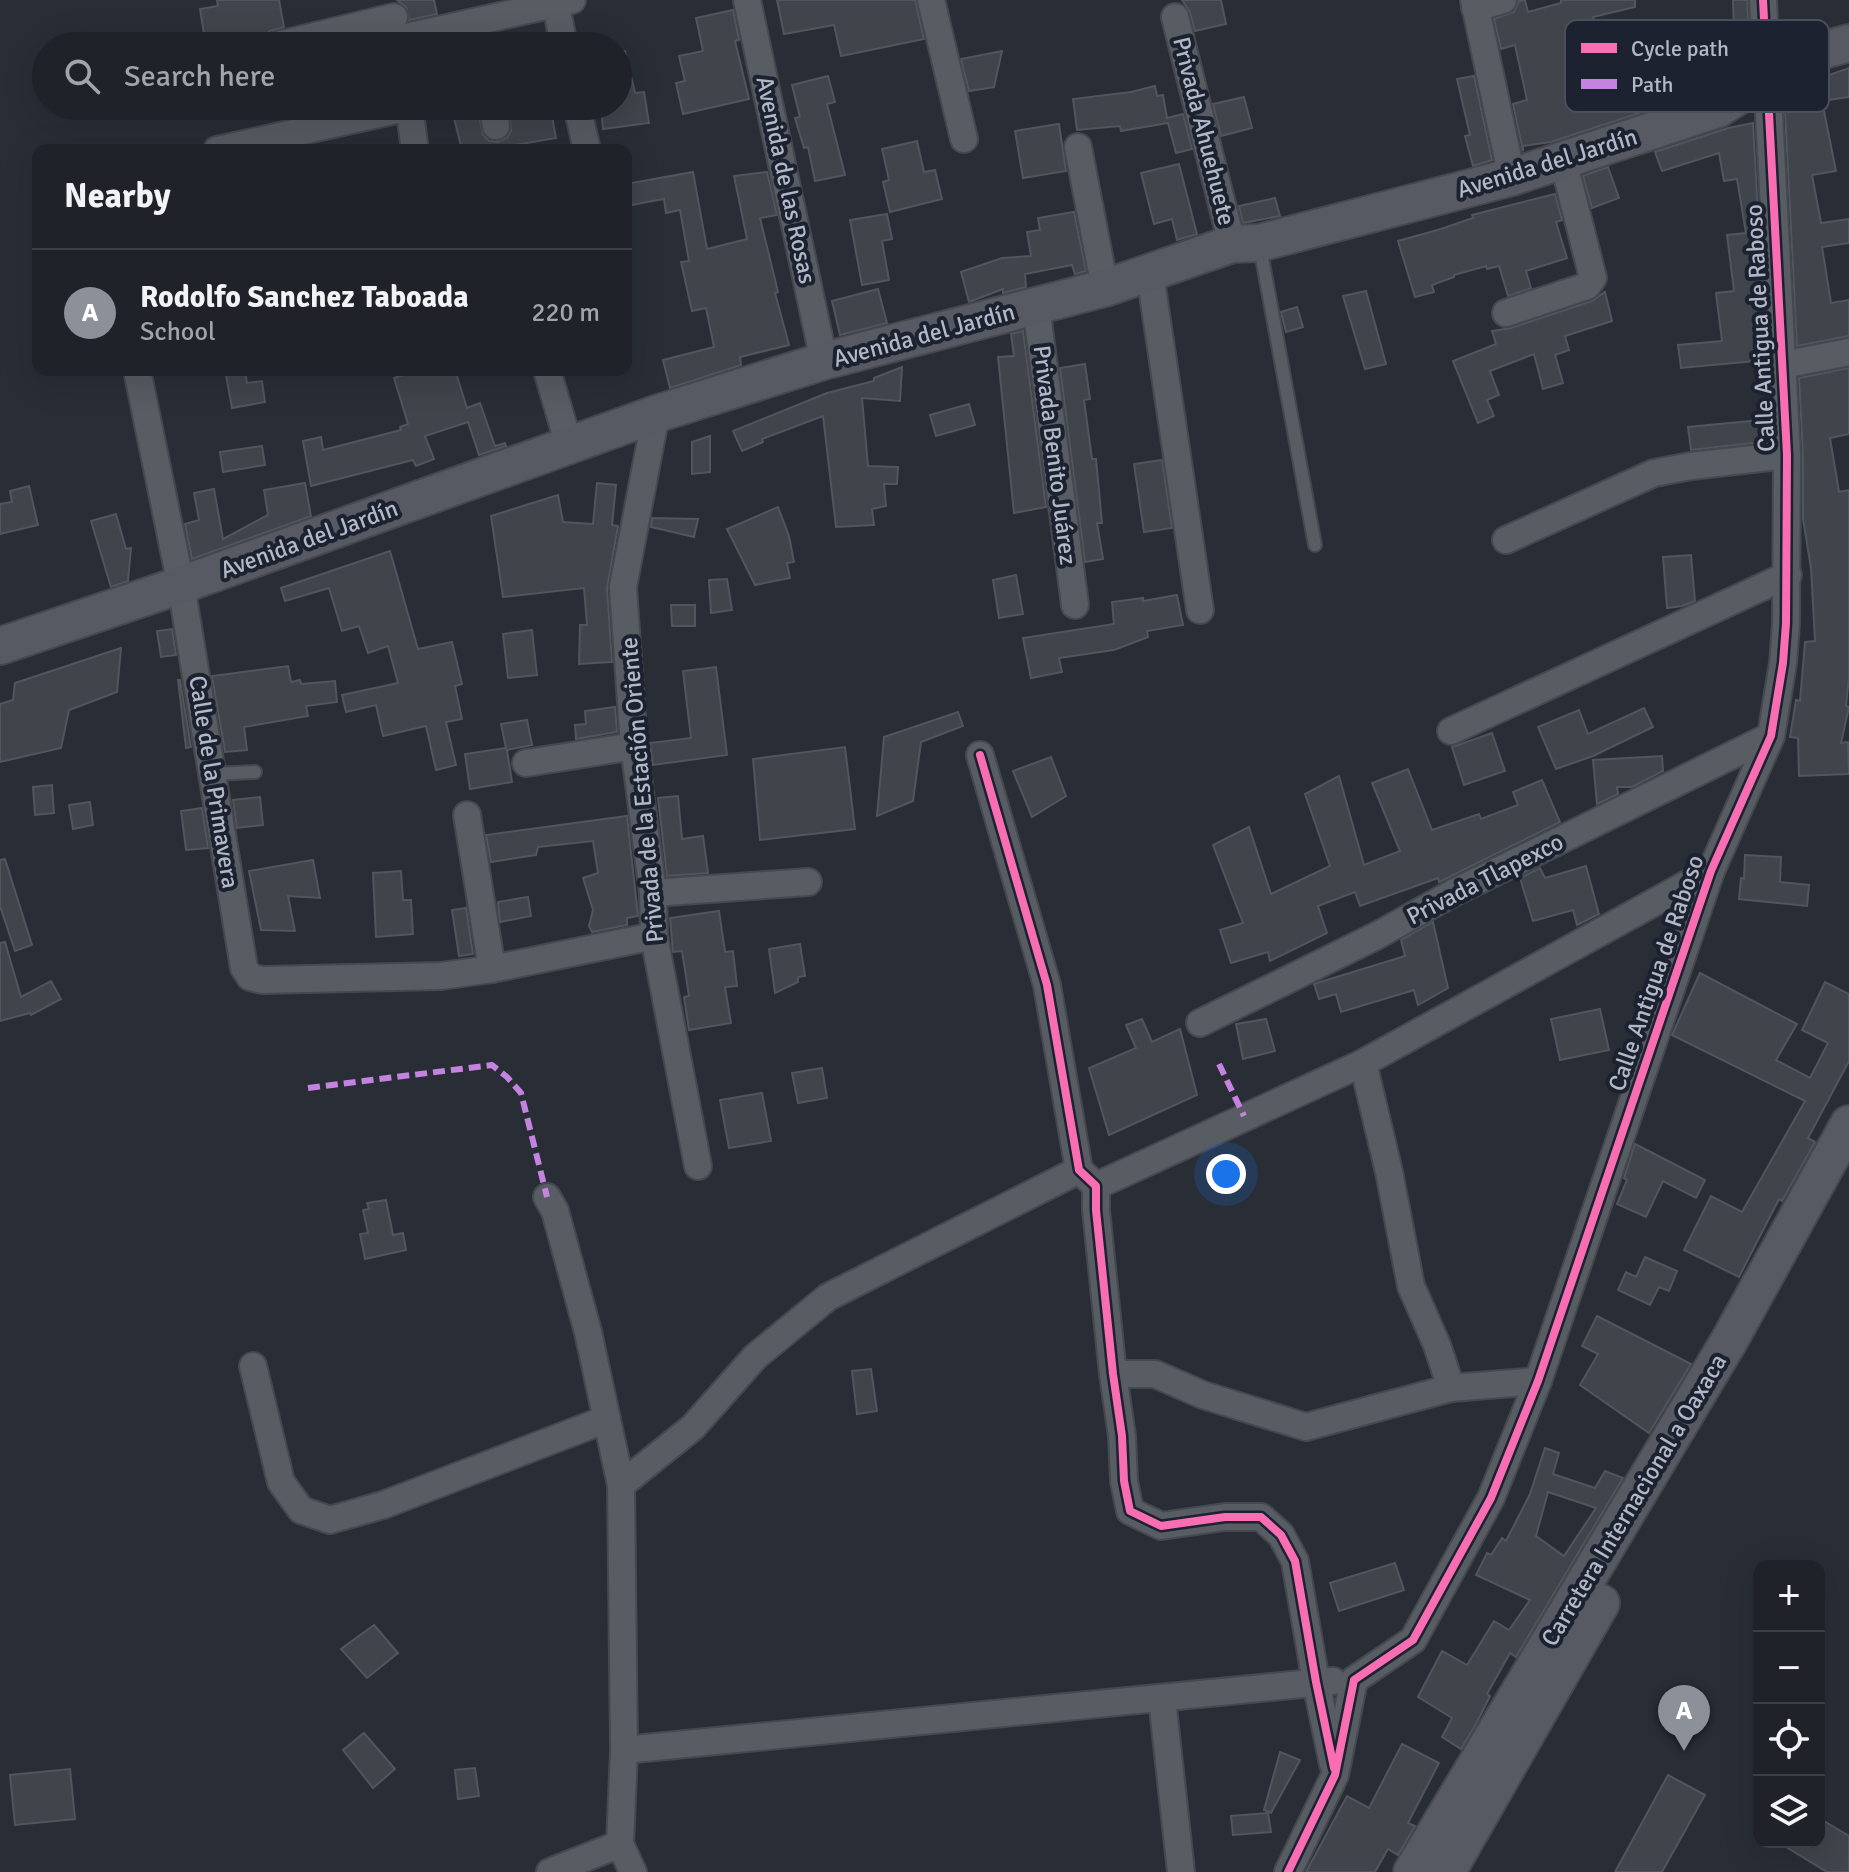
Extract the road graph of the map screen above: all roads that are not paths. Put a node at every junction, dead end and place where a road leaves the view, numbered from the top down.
1 (747, 0) edge
2 (931, 0) edge
3 (1503, 0) edge
4 (1763, 0) edge
5 (561, 1) edge
6 (1474, 4) edge
7 (1175, 17) dead end
8 (1764, 20) edge
9 (395, 25) edge
10 (355, 32) edge
11 (468, 32) edge
12 (482, 32) edge
13 (563, 32) edge
14 (1849, 43) edge
15 (1829, 48) edge
16 (1709, 112) edge
17 (1770, 112) edge
18 (352, 120) edge
19 (412, 120) edge
20 (580, 120) edge
21 (964, 139) dead end
22 (244, 144) edge
23 (414, 144) edge
24 (586, 144) edge
25 (1078, 147) dead end
26 (1563, 160) junction
27 (1512, 177) junction
28 (1246, 244) junction
29 (1150, 274) junction
30 (1105, 288) junction
31 (1036, 306) junction
32 (1506, 313) dead end
33 (1849, 352) edge
34 (824, 361) junction
35 (1782, 365) junction
36 (138, 376) edge
37 (549, 376) edge
38 (656, 414) junction
39 (569, 445) junction
40 (1787, 455) junction
41 (1506, 540) dead end
42 (1315, 545) dead end
43 (1788, 575) junction
44 (181, 585) junction
45 (1075, 605) dead end
46 (1200, 610) dead end
47 (0, 646) edge
48 (1451, 731) dead end
49 (1771, 736) junction
50 (634, 746) junction
51 (980, 755) dead end
52 (526, 763) dead end
53 (255, 772) dead end
54 (212, 774) junction
55 (467, 815) dead end
56 (1711, 871) junction
57 (808, 882) dead end
58 (653, 893) junction
59 (654, 936) junction
60 (492, 969) junction
61 (1200, 1023) dead end
62 (1363, 1063) junction
63 (1847, 1131) edge
64 (698, 1166) dead end
65 (1849, 1169) edge
66 (1088, 1178) junction
67 (547, 1197) dead end
68 (253, 1366) dead end
69 (1113, 1374) junction
70 (1538, 1381) junction
71 (1451, 1388) junction
72 (607, 1419) junction
73 (621, 1485) junction
74 (1354, 1680) junction
75 (1316, 1682) junction
76 (1162, 1699) junction
77 (624, 1750) junction
78 (1335, 1775) junction
79 (620, 1844) junction
80 (550, 1872) edge
81 (633, 1872) edge
82 (1181, 1872) edge
83 (1288, 1872) edge
84 (1412, 1872) edge
85 (1447, 1872) edge

1 - 34 street, Avenida de las Rosas
2 - 21 street
3 - 6 street
4 - 8 street, Calle Antigua de Raboso
5 - 12 street
5 - 13 street
6 - 27 street
7 - 28 street, Privada Ahuehuete
9 - 10 street
9 - 11 street
14 - 15 main road, Avenida del Jardín
16 - 26 main road, Avenida del Jardín
17 - 35 street, Calle Antigua de Raboso
18 - 22 street
19 - 23 street
20 - 24 street
25 - 30 street
26 - 27 main road, Avenida del Jardín
26 - 32 street
27 - 28 main road, Avenida del Jardín
28 - 29 main road, Avenida del Jardín
28 - 42 lane
29 - 30 main road, Avenida del Jardín
29 - 46 street
30 - 31 main road, Avenida del Jardín
31 - 34 main road, Avenida del Jardín
31 - 45 street, Privada Benito Juárez
33 - 35 street
34 - 38 main road, Avenida del Jardín
35 - 40 street, Calle Antigua de Raboso
36 - 44 street, Calle de la Primavera
37 - 39 street
38 - 39 main road, Avenida del Jardín
38 - 50 street, Privada de la Estación Oriente
39 - 44 main road, Avenida del Jardín
40 - 41 street
40 - 43 street, Calle Antigua de Raboso
43 - 48 street
43 - 49 street, Calle Antigua de Raboso
44 - 47 main road, Avenida del Jardín
44 - 54 street, Calle de la Primavera
49 - 56 street, Calle Antigua de Raboso
49 - 61 street, Privada Tlapexco
50 - 52 street
50 - 58 street, Privada de la Estación Oriente
51 - 66 street
53 - 54 lane
54 - 60 street, Calle de la Primavera
55 - 60 street
56 - 62 street
56 - 70 street, Calle Antigua de Raboso
57 - 58 street
58 - 59 street, Privada de la Estación Oriente
59 - 60 street
59 - 64 street, Privada de la Estación Oriente
62 - 66 street
62 - 71 street
63 - 84 main road, Carretera Internacional a Oaxaca
65 - 85 main road, Carretera Internacional a Oaxaca
66 - 69 street
66 - 73 street
67 - 72 street
68 - 72 street
69 - 71 street
69 - 75 street
70 - 71 street
70 - 74 street, Calle Antigua de Raboso
72 - 73 street
73 - 77 street
74 - 75 street
74 - 78 street
75 - 76 street
75 - 78 street
76 - 77 street
76 - 82 street
77 - 79 street
78 - 83 street
79 - 80 street
79 - 81 street

